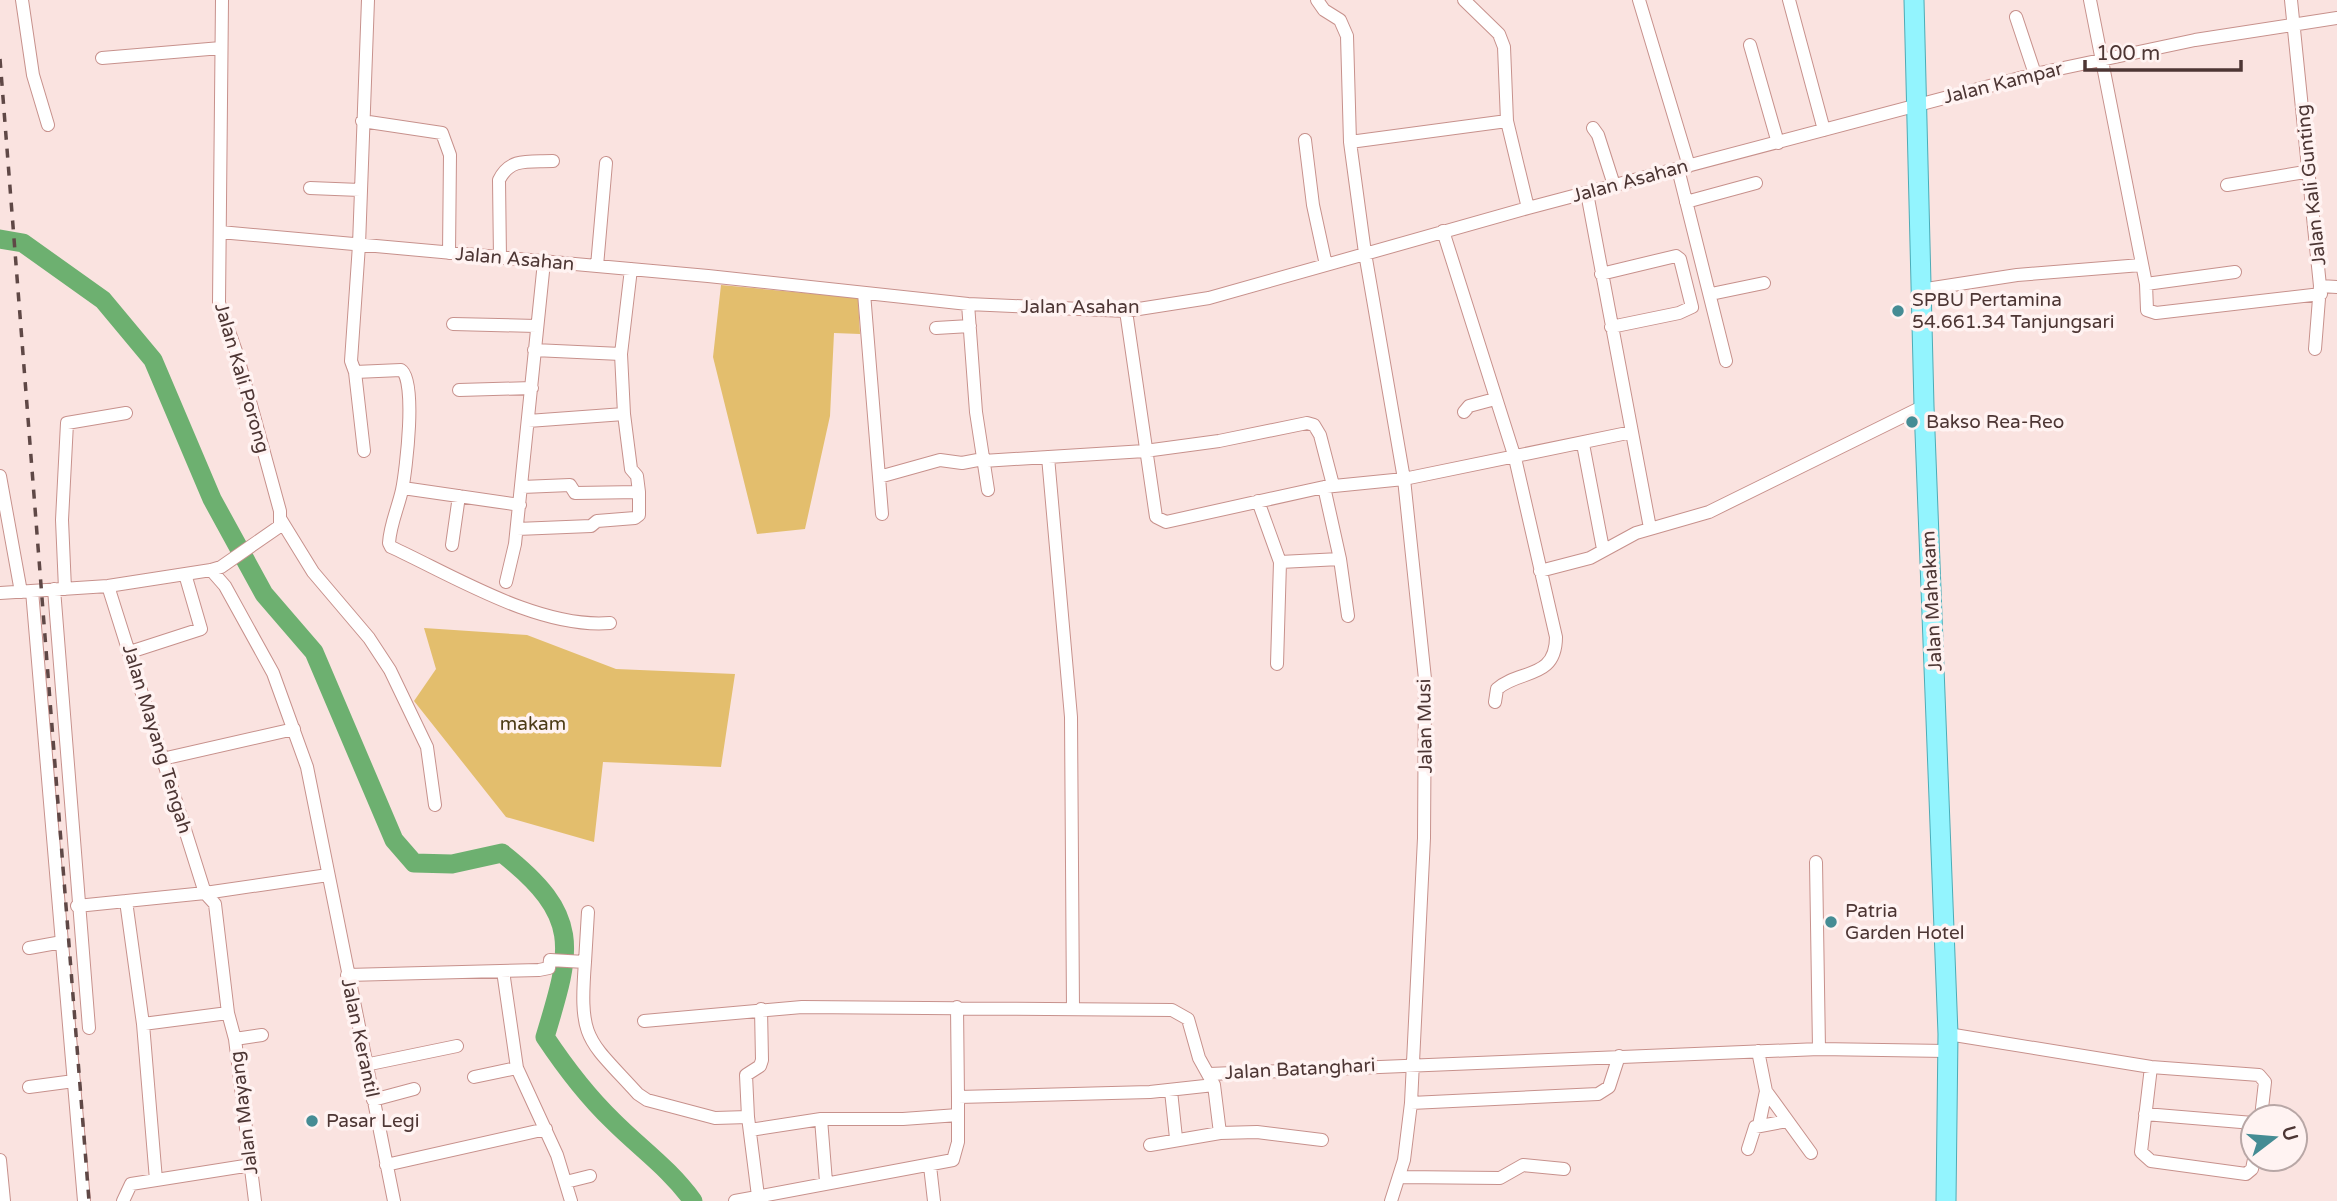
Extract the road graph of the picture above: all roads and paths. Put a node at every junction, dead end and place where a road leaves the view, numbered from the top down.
1 (22, 0) edge
2 (222, 0) edge
3 (368, 0) edge
4 (1317, 0) edge
5 (1464, 0) edge
6 (1639, 0) edge
7 (1789, 0) edge
8 (1914, 0) edge
9 (2090, 0) edge
10 (2291, 0) edge
11 (2016, 17) dead end
12 (2337, 18) edge
13 (2294, 24) junction
14 (1751, 45) dead end
15 (221, 48) junction
16 (102, 58) dead end
17 (2102, 58) junction
18 (2035, 74) junction
19 (1916, 105) junction
20 (362, 121) junction
21 (1497, 122) junction
22 (47, 125) dead end
23 (1592, 128) dead end
24 (1824, 130) junction
25 (1305, 140) dead end
26 (1350, 142) junction
27 (1778, 143) junction
28 (553, 161) dead end
29 (606, 163) dead end
30 (1683, 167) junction
31 (2311, 171) junction
32 (1756, 183) dead end
33 (2227, 184) dead end
34 (1614, 185) junction
35 (310, 187) dead end
36 (360, 190) junction
37 (1587, 193) junction
38 (1686, 202) junction
39 (1528, 208) junction
40 (1443, 231) junction
41 (220, 232) junction
42 (359, 245) junction
43 (449, 253) junction
44 (1366, 253) junction
45 (500, 258) junction
46 (544, 262) junction
47 (1326, 265) junction
48 (2141, 265) junction
49 (597, 266) junction
50 (631, 269) junction
51 (2235, 272) dead end
52 (1601, 274) junction
53 (1764, 282) dead end
54 (2146, 284) junction
55 (2337, 287) edge
56 (1920, 290) junction
57 (2320, 290) junction
58 (864, 293) junction
59 (1711, 295) junction
60 (968, 304) junction
61 (1126, 311) junction
62 (453, 324) dead end
63 (536, 326) junction
64 (970, 326) junction
65 (1611, 327) junction
66 (936, 328) dead end
67 (2315, 349) dead end
68 (534, 351) junction
69 (621, 354) junction
70 (1726, 361) dead end
71 (355, 372) junction
72 (532, 388) junction
73 (459, 390) dead end
74 (1495, 399) junction
75 (1924, 406) junction
76 (1464, 412) dead end
77 (126, 413) dead end
78 (624, 414) junction
79 (528, 421) junction
80 (1632, 432) junction
81 (1583, 444) junction
82 (364, 451) dead end
83 (1145, 451) junction
84 (1048, 457) junction
85 (1515, 458) junction
86 (983, 460) junction
87 (0, 476) edge
88 (879, 477) junction
89 (1404, 479) junction
90 (522, 486) junction
91 (1328, 486) junction
92 (403, 488) junction
93 (988, 490) dead end
94 (639, 492) junction
95 (459, 496) junction
96 (1258, 501) junction
97 (520, 505) junction
98 (882, 514) dead end
99 (281, 520) junction
100 (1650, 528) junction
101 (517, 529) junction
102 (452, 545) dead end
103 (1603, 549) junction
104 (1340, 559) junction
105 (1280, 562) junction
106 (216, 569) junction
107 (1540, 571) junction
108 (185, 574) junction
109 (506, 582) dead end
110 (108, 586) junction
111 (60, 589) junction
112 (27, 591) junction
113 (0, 593) edge
114 (1348, 616) dead end
115 (610, 623) dead end
116 (130, 652) junction
117 (1277, 664) dead end
118 (1495, 702) dead end
119 (294, 729) junction
120 (162, 760) junction
121 (435, 806) dead end
122 (1816, 862) dead end
123 (328, 874) junction
124 (205, 893) junction
125 (126, 901) junction
126 (77, 906) junction
127 (589, 912) dead end
128 (62, 942) junction
129 (29, 948) dead end
130 (582, 961) junction
131 (503, 971) junction
132 (347, 975) junction
133 (957, 1007) junction
134 (761, 1009) junction
135 (1073, 1009) junction
136 (644, 1021) dead end
137 (143, 1024) junction
138 (232, 1026) junction
139 (89, 1028) dead end
140 (262, 1035) dead end
141 (1947, 1042) junction
142 (457, 1046) dead end
143 (1819, 1049) junction
144 (1758, 1051) junction
145 (1619, 1056) junction
146 (1412, 1063) junction
147 (365, 1065) junction
148 (2151, 1067) junction
149 (517, 1068) junction
150 (474, 1077) dead end
151 (1211, 1079) junction
152 (74, 1081) junction
153 (29, 1087) dead end
154 (414, 1089) dead end
155 (1171, 1091) junction
156 (1766, 1091) junction
157 (958, 1097) junction
158 (373, 1100) junction
159 (1410, 1103) junction
160 (2263, 1103) edge
161 (2145, 1114) junction
162 (958, 1115) junction
163 (821, 1119) junction
164 (1787, 1121) junction
165 (2239, 1122) edge
166 (749, 1123) junction
167 (1759, 1125) junction
168 (547, 1129) junction
169 (1220, 1133) junction
170 (1176, 1138) junction
171 (1322, 1140) dead end
172 (1150, 1145) dead end
173 (1748, 1149) dead end
174 (1811, 1153) dead end
175 (0, 1160) edge
176 (386, 1165) junction
177 (251, 1166) junction
178 (930, 1166) junction
179 (1564, 1169) dead end
180 (2247, 1173) edge
181 (590, 1176) dead end
182 (1399, 1177) junction
183 (156, 1180) junction
184 (566, 1182) junction
185 (826, 1182) junction
186 (758, 1196) junction
187 (1392, 1200) edge
188 (4, 1201) edge
189 (84, 1201) edge
190 (123, 1201) edge
191 (255, 1201) edge
192 (394, 1201) edge
193 (571, 1201) edge
194 (735, 1201) edge
195 (934, 1201) edge
196 (1945, 1201) edge

1 - 22 street
2 - 15 street, Jalan Kali Porong
3 - 20 street
4 - 26 street, Jalan Musi
5 - 21 street
6 - 30 street
7 - 24 street
8 - 19 main road, Jalan Mahakam
9 - 17 street
10 - 13 street, Jalan Kali Gunting
11 - 18 street
12 - 13 street, Jalan Kampar
13 - 17 street, Jalan Kampar
13 - 31 street, Jalan Kali Gunting
14 - 27 street
15 - 16 street
15 - 41 street, Jalan Kali Porong
17 - 18 street, Jalan Kampar
17 - 48 street
18 - 19 street, Jalan Kampar
19 - 24 street, Jalan Asahan
19 - 56 main road, Jalan Mahakam
20 - 36 street
20 - 43 street
21 - 26 street
21 - 39 street
23 - 34 street
24 - 27 street, Jalan Asahan
25 - 47 street
26 - 44 street, Jalan Musi
27 - 30 street, Jalan Asahan
28 - 45 street
29 - 49 street
30 - 34 street, Jalan Asahan
30 - 38 street
31 - 33 street
31 - 57 street, Jalan Kali Gunting
32 - 38 street
34 - 37 street, Jalan Asahan
35 - 36 street
36 - 42 street
37 - 39 street, Jalan Asahan
37 - 52 street
38 - 59 street
39 - 40 street, Jalan Asahan
40 - 44 street, Jalan Asahan
40 - 74 street
41 - 42 street, Jalan Asahan
41 - 99 street, Jalan Kali Porong
42 - 43 street, Jalan Asahan
42 - 71 street
43 - 45 street, Jalan Asahan
44 - 47 street, Jalan Asahan
44 - 89 street, Jalan Musi
45 - 46 street, Jalan Asahan
46 - 49 street, Jalan Asahan
46 - 63 street
47 - 61 street, Jalan Asahan
48 - 54 street
48 - 56 street
49 - 50 street, Jalan Asahan
50 - 58 street, Jalan Asahan
50 - 69 street
51 - 54 street
52 - 65 street
52 - 65 street
53 - 59 street
54 - 57 street
55 - 57 street
56 - 75 main road, Jalan Mahakam
57 - 67 street, Jalan Kali Gunting
58 - 60 street, Jalan Asahan
58 - 88 street
59 - 70 street
60 - 61 street, Jalan Asahan
60 - 64 street
61 - 83 street
62 - 63 street
63 - 68 street
64 - 66 street
64 - 86 street
65 - 80 street
68 - 69 street
68 - 72 street
69 - 78 street
71 - 82 street
71 - 92 street
72 - 73 street
72 - 79 street
74 - 76 street
74 - 85 street
75 - 100 street
75 - 141 main road, Jalan Mahakam
77 - 111 street
78 - 79 street
78 - 94 street
79 - 90 street
80 - 81 street
80 - 100 street
81 - 85 street
81 - 103 street
83 - 84 street
83 - 91 street
83 - 96 street
84 - 86 street
84 - 135 street
85 - 89 street
85 - 107 street
86 - 88 street
86 - 93 street
87 - 112 street
88 - 98 street
89 - 91 street
89 - 146 street, Jalan Musi
90 - 94 street
90 - 97 street
91 - 96 street
91 - 104 street
92 - 95 street
92 - 115 street
94 - 101 street
95 - 97 street
95 - 102 street
96 - 105 street
97 - 101 street
99 - 106 street
99 - 121 street, Jalan Kali Porong
100 - 103 street
101 - 109 street
103 - 107 street
104 - 105 street
104 - 114 street
105 - 117 street
106 - 108 street
106 - 119 street, Jalan Kerantil
107 - 118 street
108 - 110 street
108 - 116 street
110 - 111 street
110 - 116 street, Jalan Mayang Tengah
111 - 112 street
111 - 126 street
112 - 113 street
112 - 128 street
116 - 120 street, Jalan Mayang Tengah
119 - 120 street
119 - 123 street, Jalan Kerantil
120 - 124 street, Jalan Mayang Tengah
122 - 143 street
123 - 124 street
123 - 132 street, Jalan Kerantil
124 - 125 street
124 - 138 street, Jalan Mayang Tengah
125 - 126 street
125 - 137 street
126 - 139 street
127 - 130 street
128 - 129 street
128 - 152 street
130 - 131 street
130 - 166 street
131 - 132 street
131 - 149 street
132 - 147 street, Jalan Kerantil
133 - 134 street
133 - 135 street
133 - 157 street
134 - 136 street
134 - 166 street
135 - 151 street
137 - 138 street
137 - 183 street
138 - 140 street
138 - 177 street, Jalan Mayang
141 - 143 street, Jalan Batanghari
141 - 148 street, Jalan Batanghari
141 - 196 main road, Jalan Mahakam
142 - 147 street
143 - 144 street, Jalan Batanghari
144 - 145 street, Jalan Batanghari
144 - 156 street
145 - 146 street, Jalan Batanghari
145 - 159 street
146 - 151 street, Jalan Batanghari
146 - 159 street, Jalan Musi
147 - 158 street, Jalan Kerantil
148 - 160 street, Jalan Batanghari
148 - 161 street
149 - 150 street
149 - 168 street
151 - 155 street, Jalan Batanghari
151 - 169 street
152 - 153 street
152 - 189 street
154 - 158 street
155 - 157 street, Jalan Batanghari
155 - 170 street
156 - 164 street
156 - 167 street
157 - 162 street
158 - 176 street, Jalan Kerantil
159 - 182 street, Jalan Musi
161 - 165 street
161 - 180 street
162 - 163 street
162 - 178 street
163 - 166 street
163 - 185 street
164 - 167 street
164 - 174 street
166 - 186 street
167 - 173 street
168 - 176 street
168 - 184 street
169 - 170 street
169 - 171 street
170 - 172 street
175 - 188 street
176 - 192 street, Jalan Kerantil
177 - 183 street
177 - 191 street, Jalan Mayang
178 - 185 street
178 - 195 street
179 - 182 street
181 - 184 street
182 - 187 street, Jalan Musi
183 - 190 street
184 - 193 street
185 - 186 street
186 - 194 street

